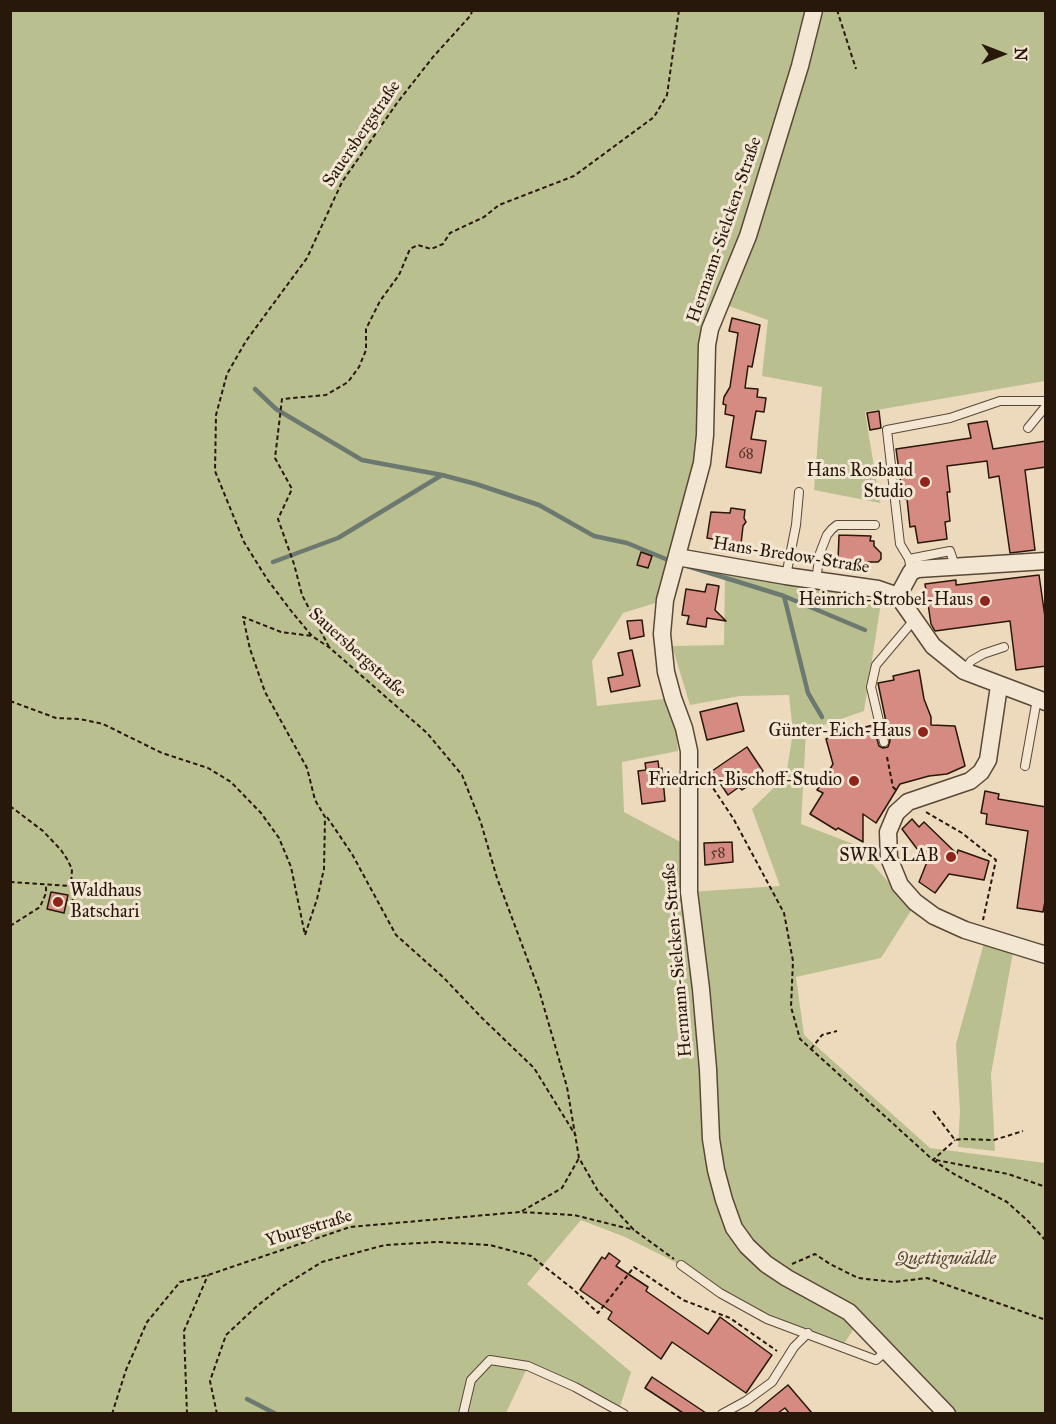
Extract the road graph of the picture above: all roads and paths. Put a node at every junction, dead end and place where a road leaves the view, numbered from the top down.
1 (472, 10) edge
2 (679, 10) edge
3 (814, 10) edge
4 (837, 10) edge
5 (856, 69) dead end
6 (1046, 401) edge
7 (1046, 406) edge
8 (1028, 428) dead end
9 (799, 492) dead end
10 (875, 525) dead end
11 (1046, 561) edge
12 (676, 562) junction
13 (910, 565) junction
14 (786, 576) junction
15 (816, 580) junction
16 (898, 596) junction
17 (914, 620) junction
18 (312, 636) junction
19 (1004, 647) dead end
20 (330, 648) junction
21 (964, 671) junction
22 (999, 686) junction
23 (1041, 700) edge
24 (10, 701) edge
25 (884, 742) dead end
26 (689, 751) junction
27 (887, 757) dead end
28 (1025, 766) dead end
29 (905, 799) junction
30 (315, 800) junction
31 (10, 806) edge
32 (10, 882) edge
33 (46, 885) junction
34 (71, 886) junction
35 (71, 911) dead end
36 (10, 926) edge
37 (980, 935) junction
38 (1046, 955) edge
39 (837, 1031) dead end
40 (811, 1049) junction
41 (933, 1111) dead end
42 (1023, 1131) dead end
43 (577, 1137) junction
44 (955, 1140) junction
45 (579, 1158) junction
46 (933, 1160) junction
47 (1046, 1187) edge
48 (520, 1212) junction
49 (634, 1230) junction
50 (1046, 1241) edge
51 (765, 1264) junction
52 (681, 1265) joint
53 (207, 1275) junction
54 (1046, 1320) edge
55 (808, 1333) junction
56 (886, 1351) junction
57 (787, 1358) junction
58 (112, 1413) edge
59 (187, 1413) edge
60 (217, 1413) edge
61 (463, 1413) edge
62 (624, 1413) edge
63 (722, 1413) edge
64 (947, 1413) edge

1 - 18 path, Sauersbergstraße
2 - 20 path
3 - 12 street, Hermann-Sielcken-Straße
4 - 5 path
6 - 13 lane
7 - 8 lane
9 - 14 lane
10 - 15 lane
11 - 13 street
12 - 14 street, Hans-Bredow-Straße
12 - 26 street, Hermann-Sielcken-Straße
13 - 16 street
14 - 15 street, Hans-Bredow-Straße
15 - 16 street, Hans-Bredow-Straße
16 - 17 street
17 - 21 street
17 - 25 lane
18 - 20 path, Sauersbergstraße
18 - 30 path
19 - 21 lane
20 - 43 path, Sauersbergstraße
21 - 22 street
22 - 23 street
22 - 29 street
23 - 28 lane
24 - 30 path
26 - 40 path
26 - 51 street, Hermann-Sielcken-Straße
27 - 29 path
29 - 37 path
29 - 37 street
30 - 43 path
31 - 34 path
32 - 33 path
33 - 34 path
33 - 36 path
34 - 35 path
37 - 38 street
39 - 40 path
40 - 46 path
41 - 44 path
42 - 44 path
43 - 45 path, Sauersbergstraße
44 - 46 path
45 - 48 path
45 - 49 path, Sauersbergstraße
46 - 47 path
46 - 50 path
48 - 49 path, Yburgstraße
48 - 53 path, Yburgstraße
49 - 52 path, Sauersbergstraße
51 - 54 path
51 - 56 street, Hermann-Sielcken-Straße
52 - 55 lane
53 - 58 path, Yburgstraße
53 - 59 path
55 - 56 lane
55 - 57 lane
56 - 64 street, Hermann-Sielcken-Straße
57 - 60 path
57 - 63 lane
61 - 62 lane

